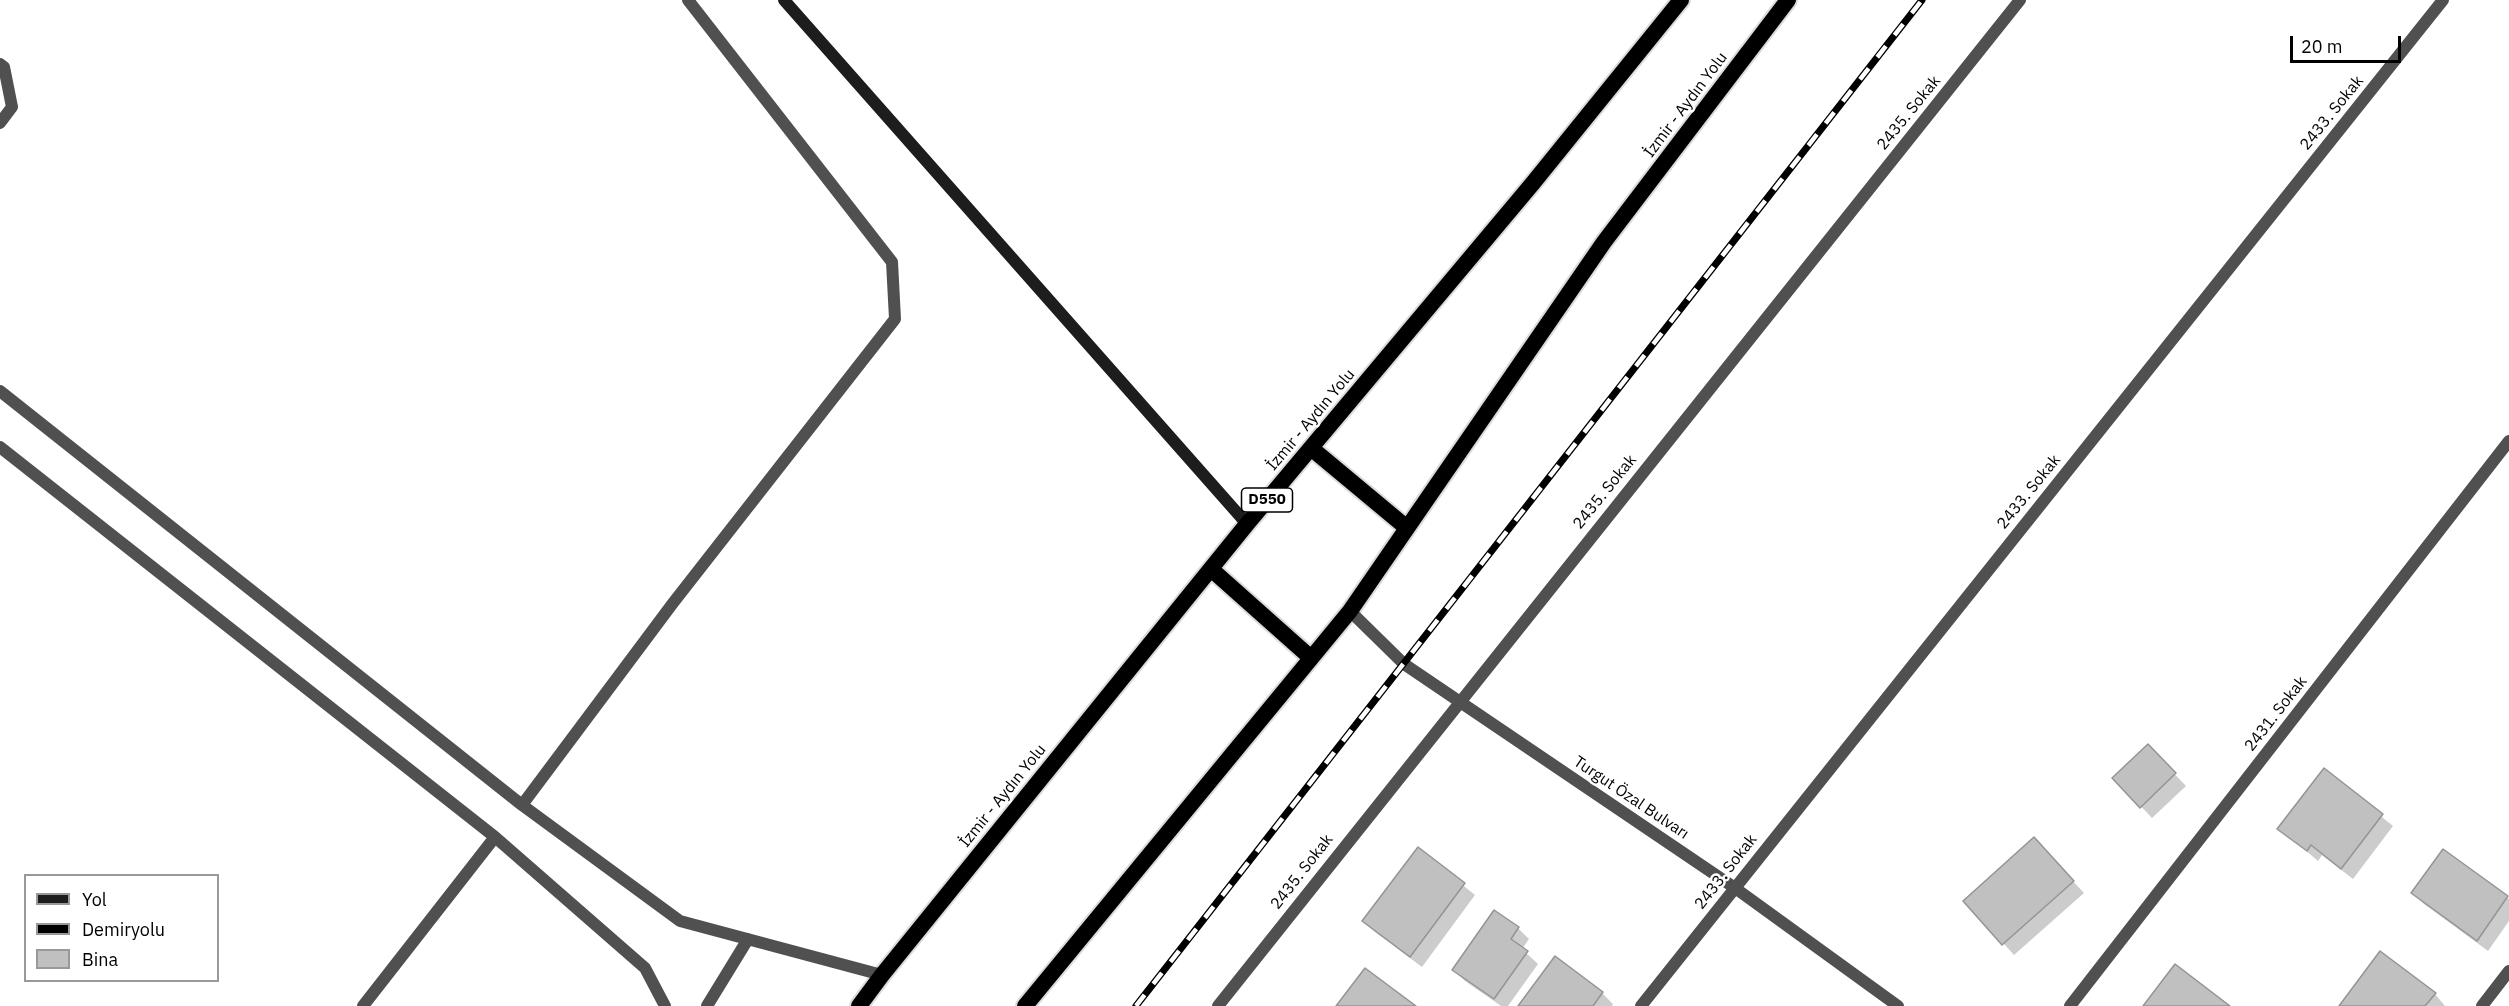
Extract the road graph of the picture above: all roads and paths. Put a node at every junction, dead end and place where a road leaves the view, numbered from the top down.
1 (688, 0) edge
2 (784, 0) edge
3 (1682, 0) edge
4 (1788, 0) edge
5 (2020, 0) edge
6 (2443, 0) edge
7 (0, 64) edge
8 (0, 123) edge
9 (0, 391) edge
10 (2509, 441) edge
11 (0, 447) edge
12 (1311, 448) junction
13 (1247, 524) junction
14 (1407, 528) junction
15 (1211, 569) junction
16 (1350, 611) junction
17 (1311, 658) junction
18 (1459, 702) junction
19 (522, 805) junction
20 (495, 837) junction
21 (1735, 888) junction
22 (747, 939) junction
23 (2509, 971) edge
24 (882, 975) junction
25 (363, 1006) edge
26 (665, 1006) edge
27 (707, 1006) edge
28 (859, 1006) edge
29 (1025, 1006) edge
30 (1218, 1006) edge
31 (1641, 1006) edge
32 (1898, 1006) edge
33 (2070, 1006) edge
34 (2482, 1006) edge

1 - 19 street
2 - 13 main road
3 - 12 highway, İzmir - Aydın Yolu / D550
4 - 14 highway, İzmir - Aydın Yolu
5 - 18 street, 2435. Sokak
6 - 21 street, 2433. Sokak
7 - 8 street
9 - 19 street
10 - 33 street, 2431. Sokak
11 - 20 street
12 - 13 highway, İzmir - Aydın Yolu / D550
12 - 14 highway
13 - 15 highway, İzmir - Aydın Yolu / D550
14 - 16 highway, İzmir - Aydın Yolu
15 - 17 highway
15 - 24 highway, İzmir - Aydın Yolu / D550
16 - 17 highway, İzmir - Aydın Yolu
16 - 18 street, Turgut Özal Bulvarı
17 - 29 highway, İzmir - Aydın Yolu
18 - 21 street, Turgut Özal Bulvarı
18 - 30 street, 2435. Sokak
19 - 22 street
20 - 25 street
20 - 26 street
21 - 31 street, 2433. Sokak
21 - 32 street, Turgut Özal Bulvarı
22 - 24 street
22 - 27 street
23 - 34 street
24 - 28 highway, İzmir - Aydın Yolu / D550

